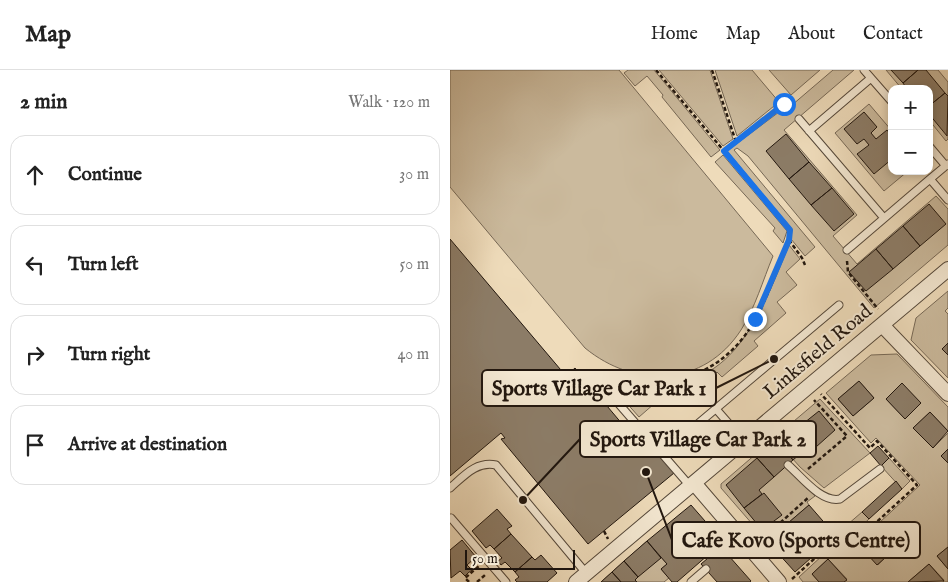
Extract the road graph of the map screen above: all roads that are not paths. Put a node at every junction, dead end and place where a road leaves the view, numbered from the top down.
1 (864, 70) edge
2 (871, 78) junction
3 (888, 97) edge
4 (799, 119) dead end
5 (810, 131) junction
6 (933, 150) edge
7 (947, 165) edge
8 (930, 180) junction
9 (948, 200) edge
10 (884, 218) junction
11 (846, 250) road end
12 (948, 269) edge
13 (839, 305) dead end
14 (882, 325) junction
15 (948, 394) edge
16 (618, 403) road end
17 (716, 409) junction
18 (755, 432) junction
19 (687, 433) dead end
20 (744, 441) junction
21 (770, 447) dead end
22 (788, 465) dead end
23 (880, 469) dead end
24 (692, 485) junction
25 (450, 488) edge
26 (451, 518) dead end
27 (746, 544) junction
28 (726, 552) dead end
29 (706, 569) dead end
30 (581, 577) edge
31 (506, 582) edge
32 (691, 582) edge
33 (779, 582) edge

1 - 2 lane
2 - 3 lane
2 - 5 lane
4 - 5 lane
5 - 10 lane
6 - 7 lane
7 - 8 lane
8 - 9 lane
8 - 10 lane
10 - 11 lane
12 - 14 street, Linksfield Road
13 - 17 lane
14 - 15 street
14 - 18 street, Linksfield Road
16 - 24 lane
17 - 19 lane
17 - 20 lane
18 - 20 street, Linksfield Road
18 - 21 lane
20 - 24 street, Linksfield Road
22 - 23 lane
24 - 27 street
24 - 30 street, Linksfield Road
25 - 30 lane
26 - 31 lane
27 - 28 lane
27 - 33 street
29 - 32 lane

